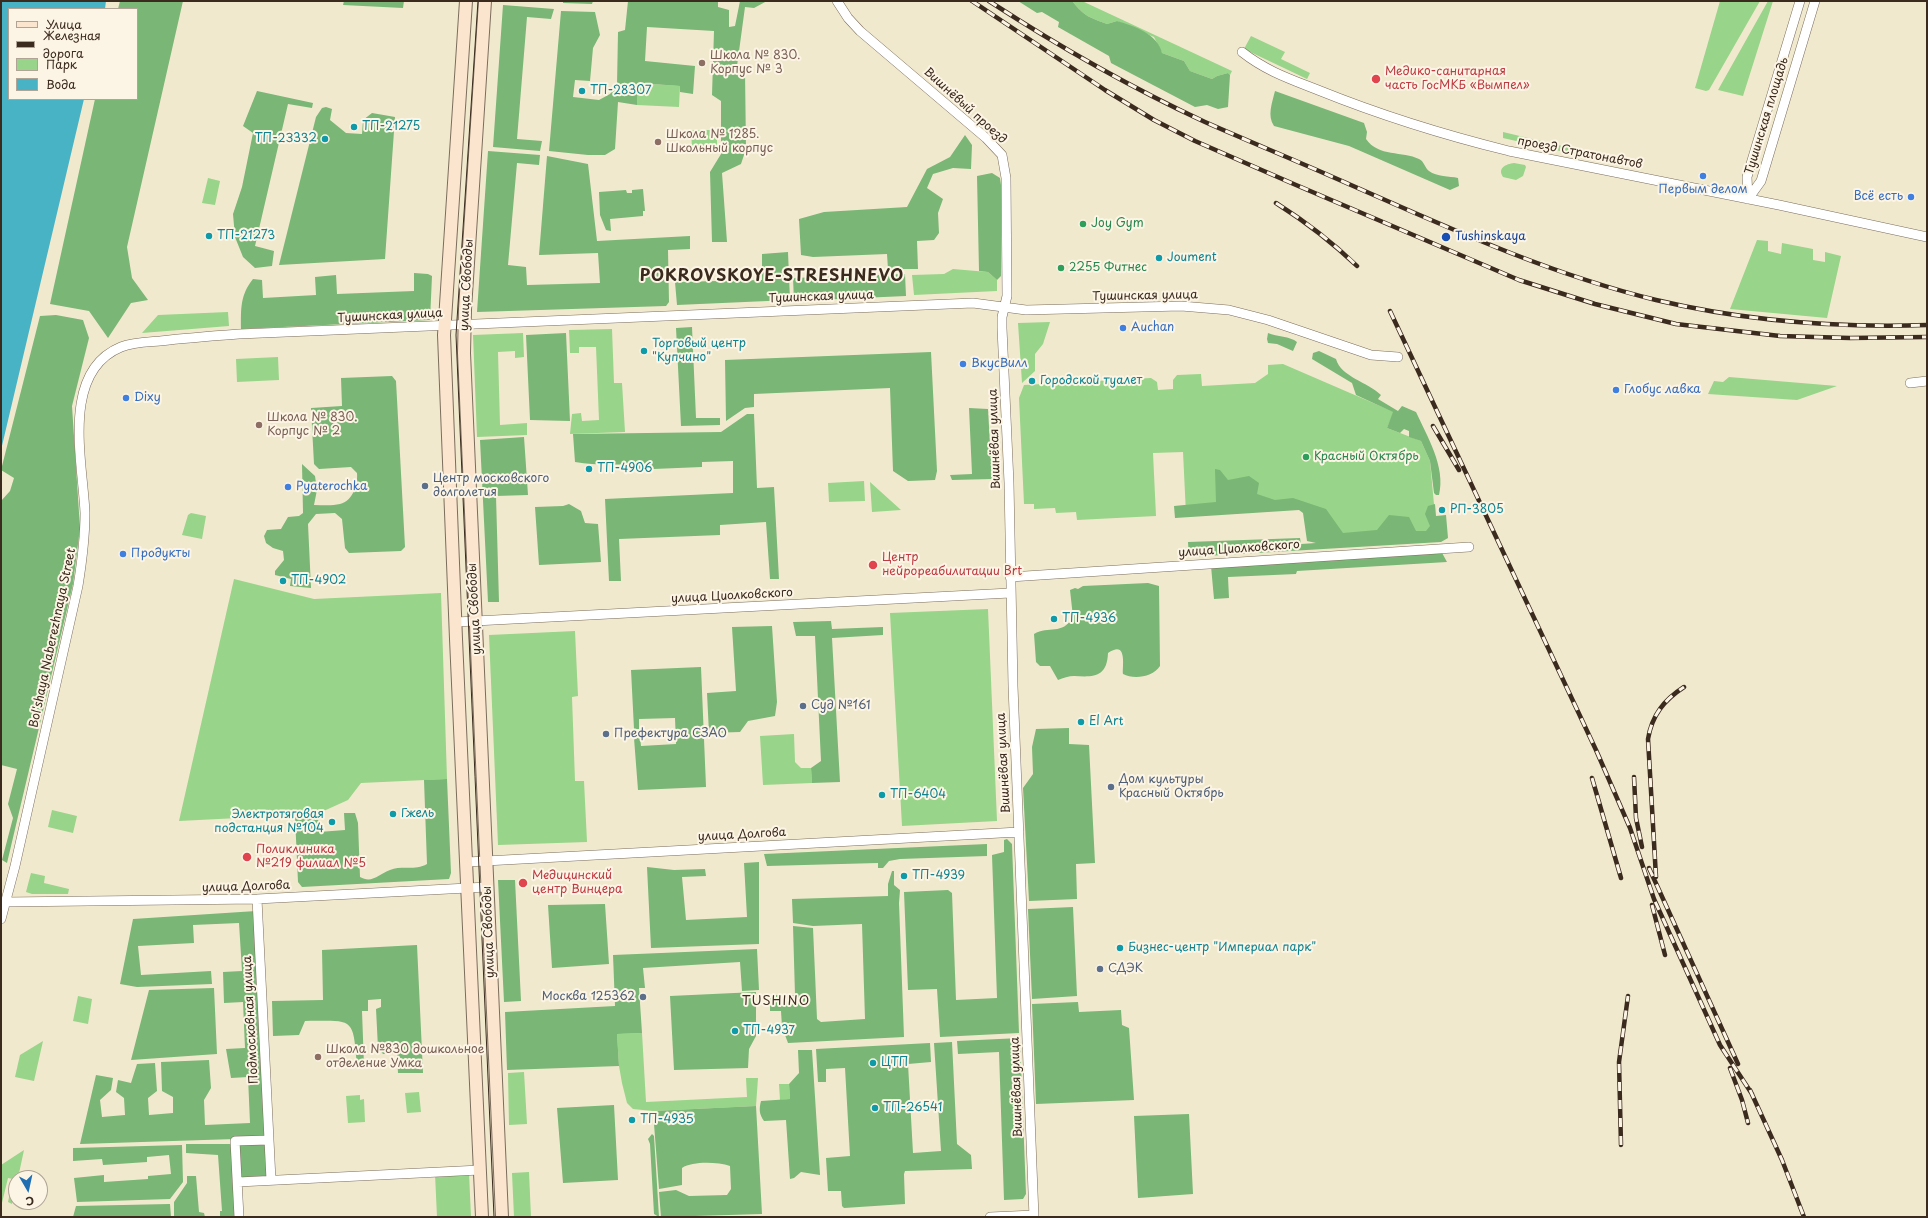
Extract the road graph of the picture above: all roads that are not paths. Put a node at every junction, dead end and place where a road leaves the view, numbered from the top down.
1 (466, 1) edge
2 (485, 1) edge
3 (837, 1) edge
4 (1800, 1) edge
5 (1815, 1) edge
6 (1242, 52) dead end
7 (1748, 200) junction
8 (1927, 237) edge
9 (1004, 308) junction
10 (445, 325) junction
11 (464, 325) junction
12 (238, 334) joint
13 (1398, 357) dead end
14 (1927, 381) edge
15 (1910, 383) dead end
16 (1469, 547) dead end
17 (1010, 577) junction
18 (1010, 593) junction
19 (475, 621) junction
20 (456, 622) junction
21 (1019, 832) junction
22 (486, 861) junction
23 (467, 862) junction
24 (487, 887) junction
25 (468, 888) junction
26 (257, 899) junction
27 (6, 902) junction
28 (1, 919) edge
29 (269, 1140) junction
30 (480, 1170) junction
31 (270, 1180) junction
32 (238, 1182) junction
33 (1034, 1216) edge
34 (239, 1217) edge
35 (482, 1217) edge
36 (502, 1217) edge
37 (990, 1217) edge

1 - 10 main road, улица Свободы
2 - 11 main road, улица Свободы
3 - 9 street, Вишнёвый проезд
4 - 7 street, Тушинская площадь
5 - 7 street, Тушинская площадь
6 - 7 street, проезд Стратонавтов
7 - 8 street, проезд Стратонавтов
9 - 11 street, Тушинская улица
9 - 13 street, Тушинская улица
9 - 17 street, Вишнёвая улица
10 - 11 street, Тушинская улица
10 - 12 street, Тушинская улица
10 - 20 main road, улица Свободы
11 - 19 main road, улица Свободы
12 - 27 street, Bol'shaya Naberezhnaya Street
14 - 15 street
16 - 17 street, улица Циолковского
17 - 18 street, Вишнёвая улица
18 - 19 street, улица Циолковского
18 - 21 street, Вишнёвая улица
19 - 20 street, улица Циолковского
19 - 22 main road, улица Свободы
20 - 23 main road, улица Свободы
21 - 22 street, улица Долгова
21 - 33 street, Вишнёвая улица
22 - 23 street, улица Долгова
22 - 24 main road, улица Свободы
23 - 25 main road, улица Свободы
24 - 25 street, улица Долгова
24 - 36 main road, улица Свободы
25 - 26 street, улица Долгова
25 - 30 main road, улица Свободы
26 - 27 street, улица Долгова
26 - 29 street, Подмосковная улица
27 - 28 street, Bol'shaya Naberezhnaya Street
29 - 31 street, Подмосковная улица
29 - 32 street
30 - 31 street
30 - 35 main road, улица Свободы
31 - 32 street
32 - 34 street
33 - 37 street

